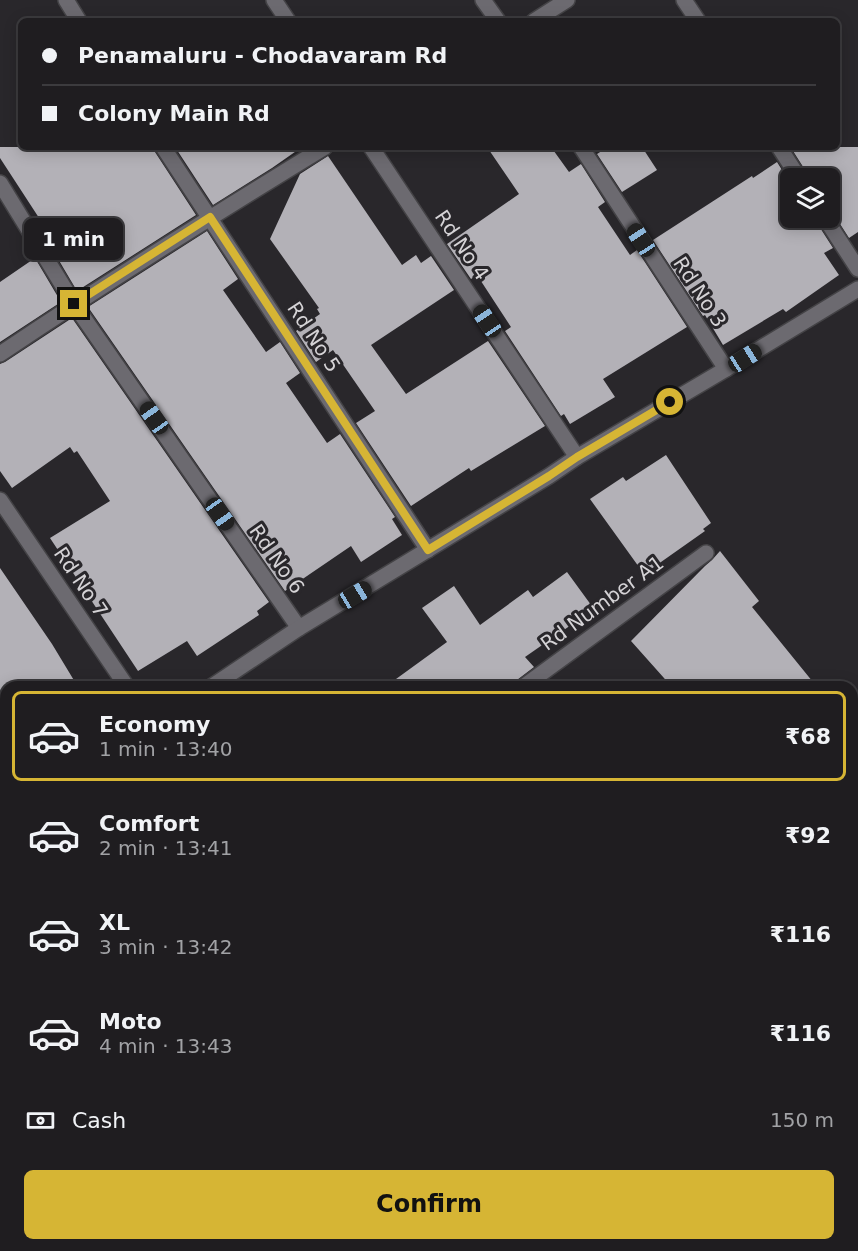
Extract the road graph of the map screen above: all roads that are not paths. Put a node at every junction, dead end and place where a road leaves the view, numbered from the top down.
1 (66, 0) edge
2 (274, 0) edge
3 (483, 0) edge
4 (567, 0) edge
5 (684, 0) edge
6 (78, 18) edge
7 (286, 18) edge
8 (496, 18) edge
9 (539, 18) edge
10 (696, 18) edge
11 (166, 150) edge
12 (320, 150) edge
13 (373, 150) edge
14 (583, 150) edge
15 (781, 150) edge
16 (793, 168) edge
17 (0, 183) edge
18 (210, 217) junction
19 (831, 228) edge
20 (858, 269) edge
21 (858, 289) edge
22 (74, 304) junction
23 (0, 354) edge
24 (726, 369) junction
25 (577, 457) junction
26 (0, 500) edge
27 (428, 550) junction
28 (706, 553) dead end
29 (299, 628) junction
30 (123, 681) edge
31 (220, 681) edge
32 (531, 681) edge

1 - 6 street
2 - 7 street
3 - 8 street
4 - 9 street
5 - 10 street
11 - 18 street, Rd No 5
12 - 18 street
13 - 25 street, Rd No 4
14 - 24 street, Rd No 3
15 - 16 street
17 - 22 street, Rd No 6
18 - 22 street
18 - 27 street, Rd No 5
19 - 20 street
21 - 24 street
22 - 23 street
22 - 29 street, Rd No 6
24 - 25 street
25 - 27 street
26 - 30 street, Rd No 7
27 - 29 street
28 - 32 street, Rd Number A1
29 - 31 street

